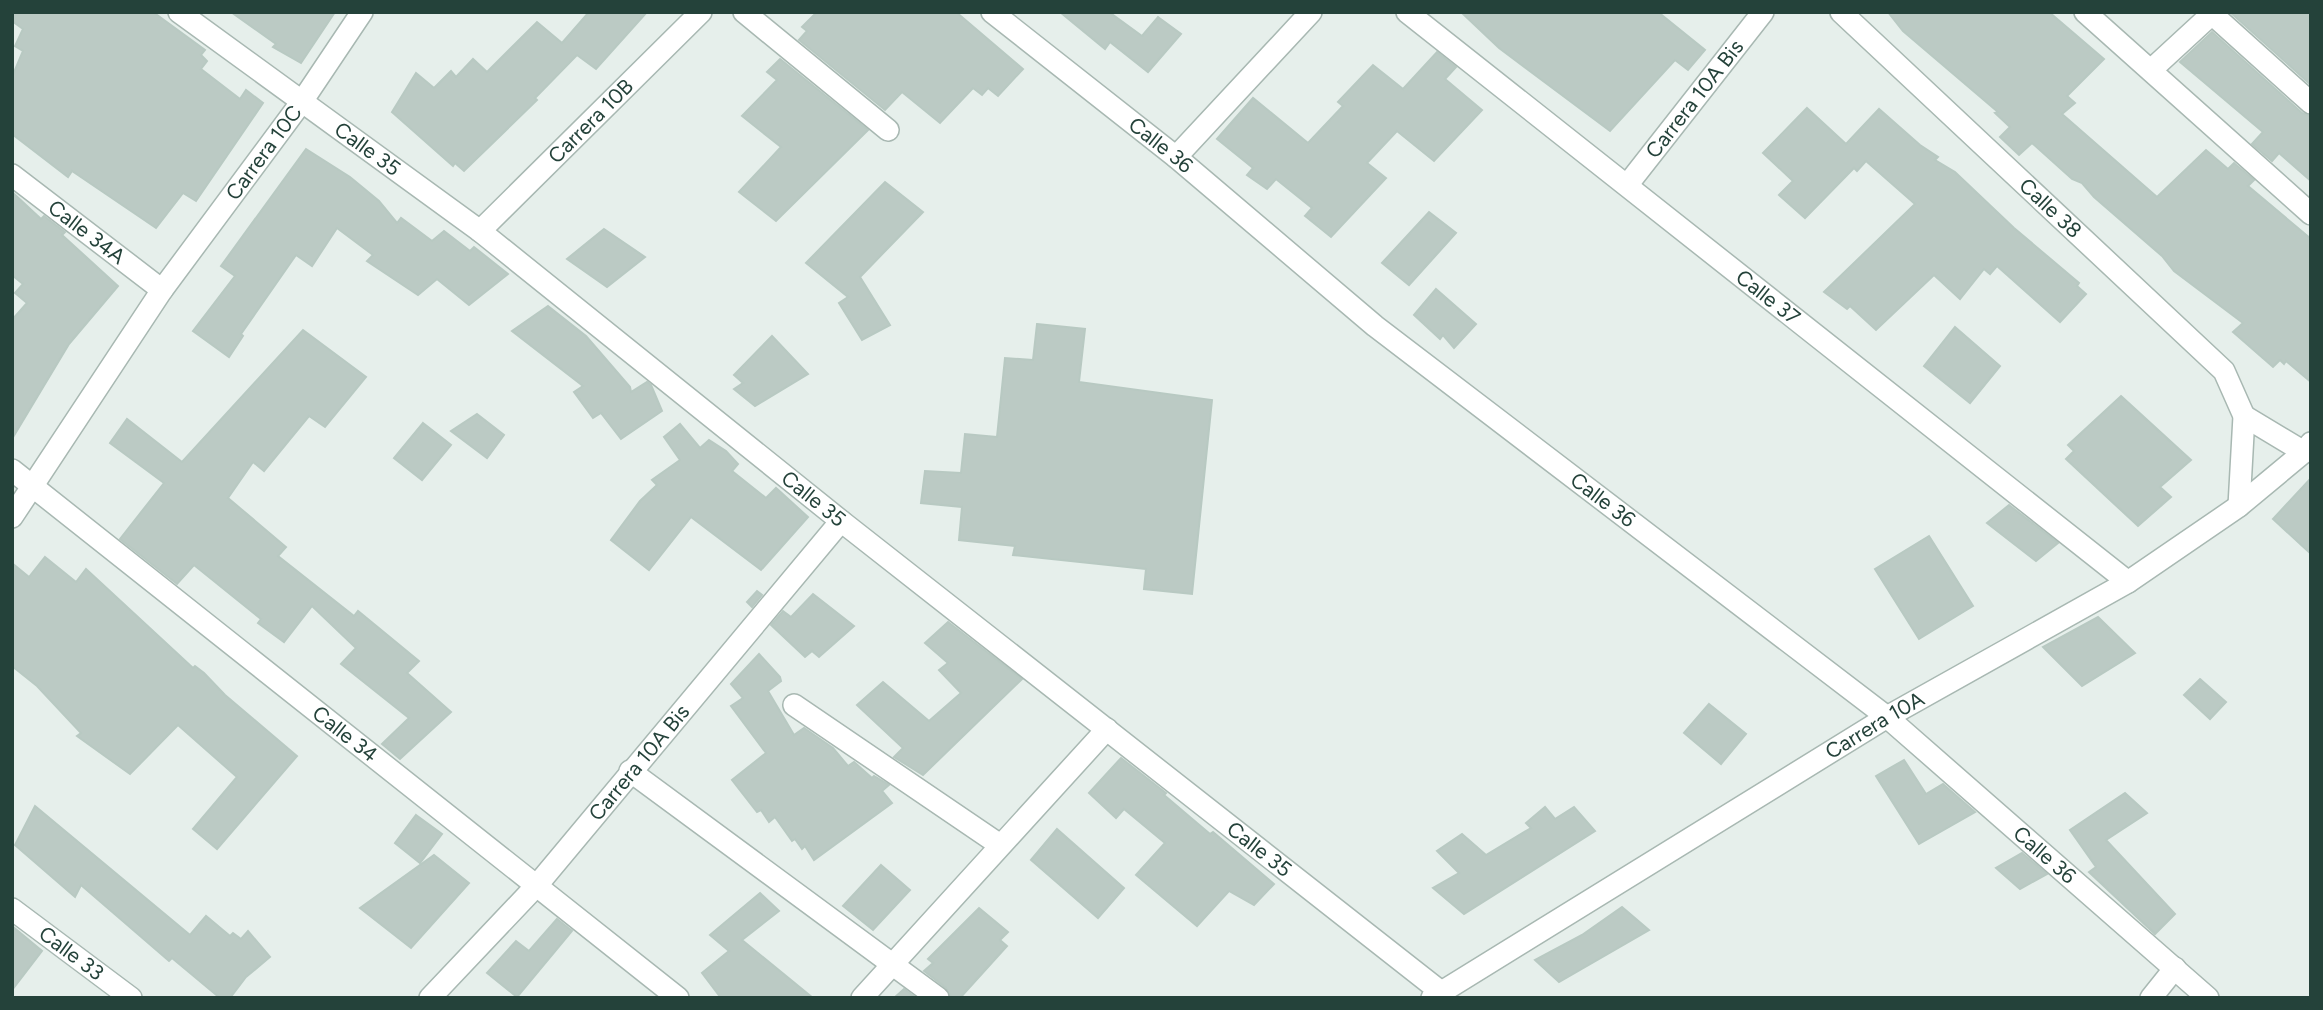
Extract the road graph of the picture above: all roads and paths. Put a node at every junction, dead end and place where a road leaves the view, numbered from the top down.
1 (178, 12) edge
2 (362, 12) edge
3 (701, 12) edge
4 (744, 12) edge
5 (992, 12) edge
6 (1311, 12) edge
7 (1407, 12) edge
8 (1763, 12) edge
9 (1841, 12) edge
10 (2085, 12) edge
11 (2213, 13) edge
12 (2151, 70) junction
13 (303, 100) junction
14 (2311, 103) edge
15 (888, 130) dead end
16 (1176, 157) junction
17 (12, 175) edge
18 (1628, 184) junction
19 (2311, 214) edge
20 (480, 231) junction
21 (162, 290) junction
22 (2244, 416) junction
23 (2308, 447) edge
24 (12, 470) edge
25 (33, 487) junction
26 (2239, 506) junction
27 (12, 517) edge
28 (841, 521) junction
29 (2128, 582) junction
30 (794, 705) dead end
31 (1887, 717) junction
32 (1107, 729) junction
33 (631, 771) junction
34 (1000, 845) junction
35 (538, 884) junction
36 (12, 909) edge
37 (892, 964) junction
38 (2175, 968) junction
39 (1436, 995) edge
40 (131, 998) edge
41 (430, 998) edge
42 (678, 998) edge
43 (862, 998) edge
44 (938, 998) edge
45 (2151, 998) edge
46 (2208, 998) edge

1 - 13 street, Calle 35
2 - 13 street, Carrera 10C
3 - 20 street, Carrera 10B
4 - 15 street
5 - 16 street, Calle 36
6 - 16 street
7 - 18 street, Calle 37
8 - 18 street, Carrera 10A Bis
9 - 22 street, Calle 38
10 - 12 street
11 - 12 street
11 - 14 street
12 - 19 street
13 - 20 street, Calle 35
13 - 21 street, Carrera 10C
16 - 31 street, Calle 36
17 - 21 street, Calle 34A
18 - 29 street, Calle 37
20 - 28 street, Calle 35
21 - 25 street, Carrera 10C
22 - 23 street
22 - 26 street
23 - 26 street, Carrera 10A
24 - 25 street, Calle 34
25 - 27 street, Carrera 10C
25 - 35 street, Calle 34
26 - 29 street, Carrera 10A
28 - 32 street, Calle 35
28 - 33 street, Carrera 10A Bis
29 - 31 street, Carrera 10A
30 - 34 street
31 - 38 street, Calle 36
31 - 39 street, Carrera 10A
32 - 34 street
32 - 39 street, Calle 35
33 - 35 street, Carrera 10A Bis
33 - 37 street
34 - 37 street
35 - 41 street, Carrera 10A Bis
35 - 42 street, Calle 34
36 - 40 street, Calle 33
37 - 43 street
37 - 44 street
38 - 45 street
38 - 46 street, Calle 36

